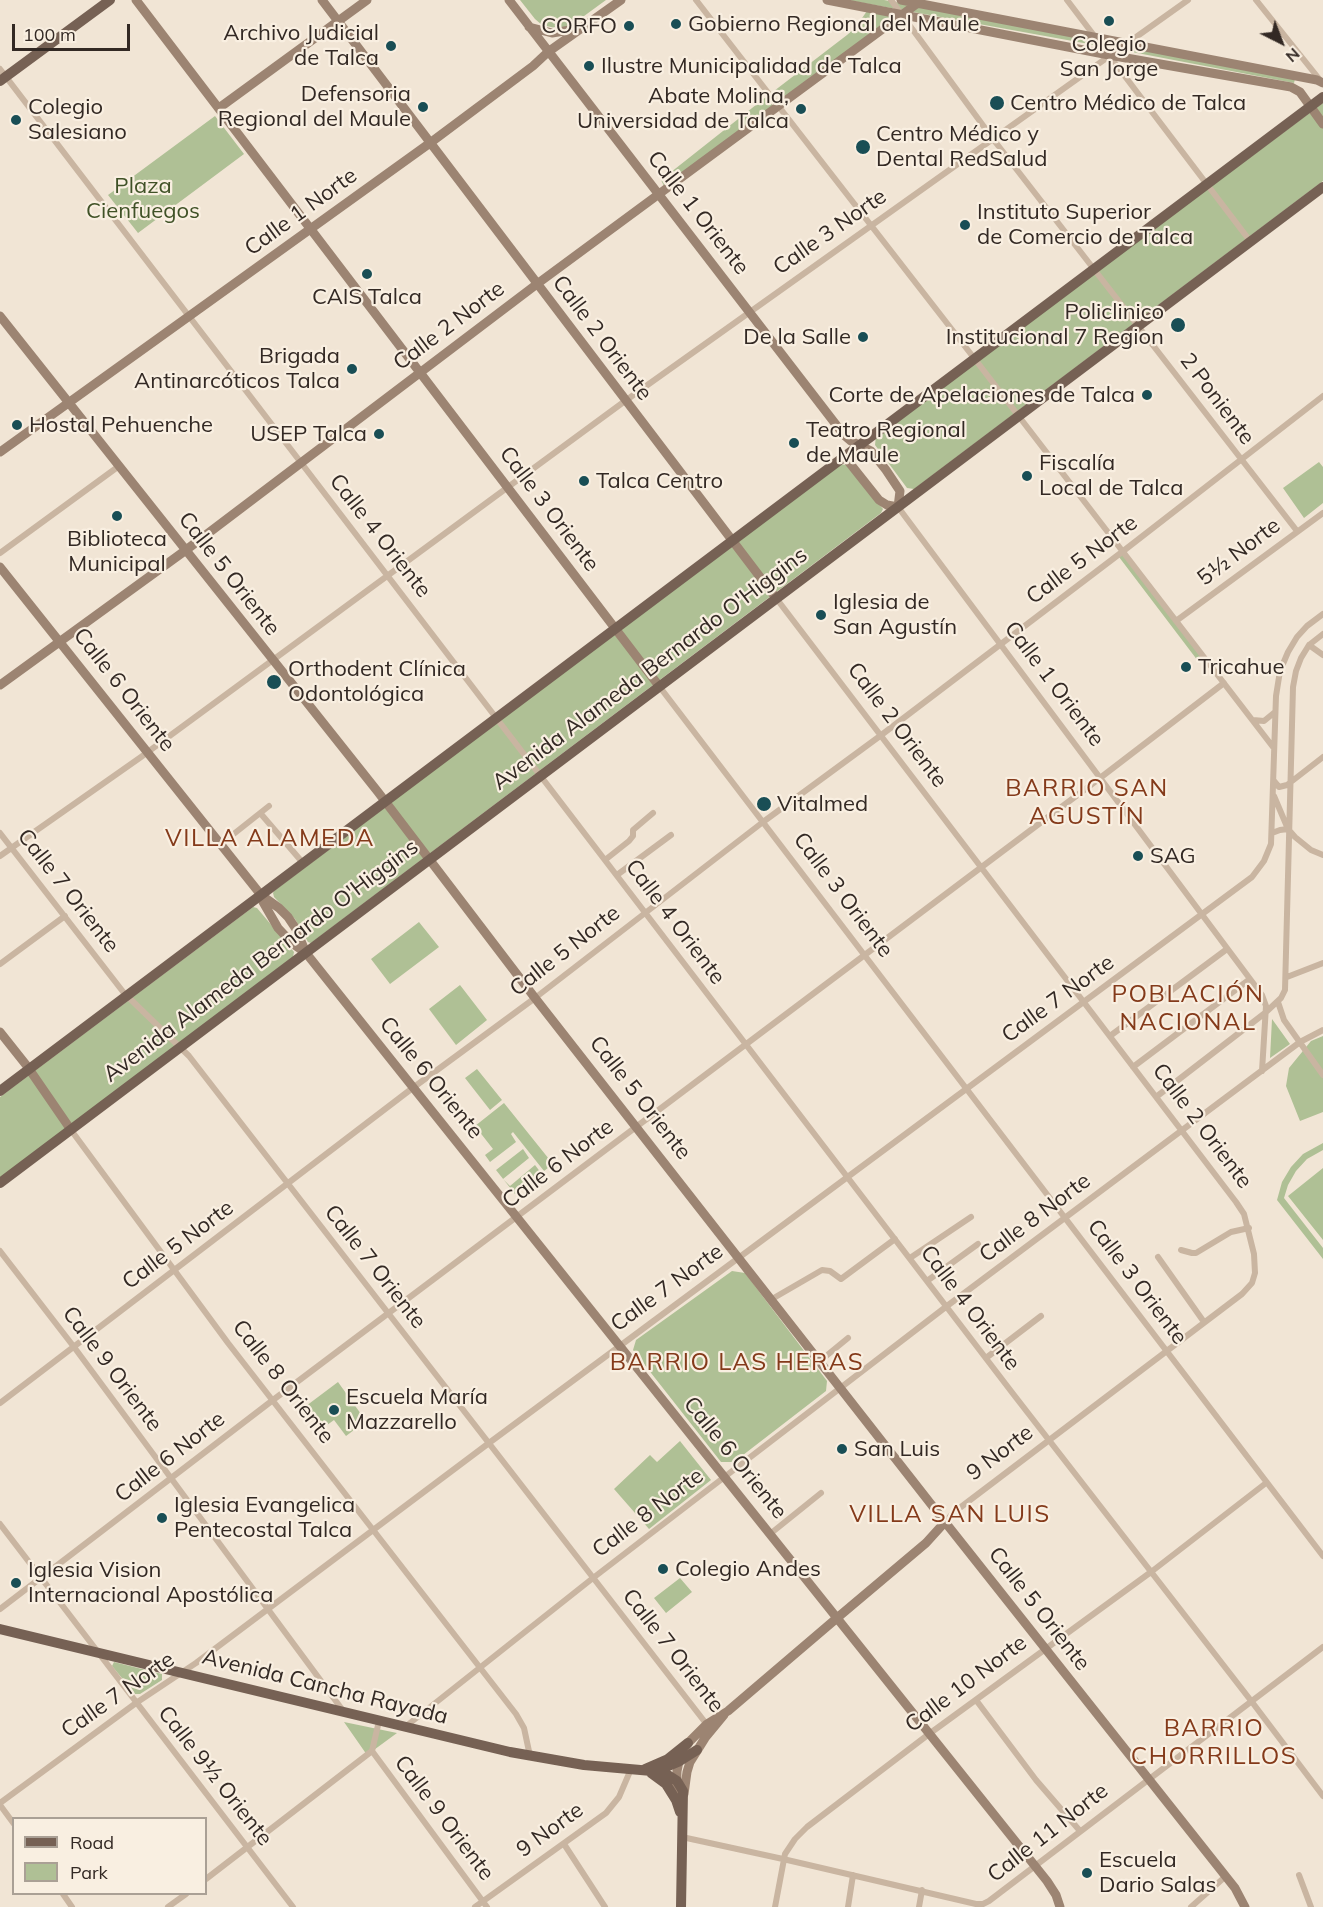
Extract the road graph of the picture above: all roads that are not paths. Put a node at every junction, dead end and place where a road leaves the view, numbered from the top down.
1 (110, 0) edge
2 (136, 0) edge
3 (322, 0) edge
4 (367, 0) edge
5 (509, 0) edge
6 (621, 0) edge
7 (696, 0) edge
8 (827, 0) edge
9 (891, 0) edge
10 (901, 0) edge
11 (1067, 0) edge
12 (1188, 0) edge
13 (1256, 0) edge
14 (921, 2) edge
15 (902, 15) junction
16 (338, 21) junction
17 (529, 27) junction
18 (582, 28) junction
19 (1095, 38) junction
20 (1128, 43) junction
21 (548, 52) junction
22 (1109, 55) junction
23 (2, 76) edge
24 (1322, 82) edge
25 (1323, 98) edge
26 (777, 106) junction
27 (1310, 107) junction
28 (219, 108) junction
29 (1323, 124) edge
30 (993, 139) junction
31 (430, 143) junction
32 (1207, 186) junction
33 (1323, 187) edge
34 (659, 194) junction
35 (872, 225) junction
36 (311, 229) junction
37 (1250, 241) junction
38 (1095, 269) junction
39 (537, 284) junction
40 (750, 312) junction
41 (0, 316) edge
42 (189, 316) junction
43 (1138, 326) junction
44 (974, 358) junction
45 (420, 372) junction
46 (1323, 396) edge
47 (625, 400) junction
48 (69, 402) junction
49 (1019, 416) junction
50 (860, 445) junction
51 (0, 452) edge
52 (844, 456) junction
53 (1241, 460) junction
54 (301, 462) junction
55 (119, 466) junction
56 (508, 487) junction
57 (898, 507) junction
58 (1323, 513) edge
59 (1297, 531) junction
60 (732, 541) junction
61 (186, 550) junction
62 (1122, 552) junction
63 (0, 553) edge
64 (0, 567) edge
65 (388, 575) junction
66 (776, 598) junction
67 (1323, 614) edge
68 (1176, 621) junction
69 (615, 628) junction
70 (1323, 634) edge
71 (60, 641) junction
72 (1001, 644) junction
73 (1309, 645) junction
74 (1323, 655) edge
75 (273, 660) junction
76 (1224, 683) junction
77 (0, 686) edge
78 (659, 686) junction
79 (1275, 711) junction
80 (497, 718) junction
81 (1253, 720) junction
82 (880, 736) junction
83 (1274, 748) junction
84 (148, 752) junction
85 (1323, 757) edge
86 (540, 775) junction
87 (1100, 778) junction
88 (1273, 780) junction
89 (1291, 783) junction
90 (1273, 795) junction
91 (385, 801) junction
92 (269, 806) dead end
93 (653, 813) dead end
94 (261, 814) junction
95 (763, 822) junction
96 (1288, 830) junction
97 (0, 833) edge
98 (1272, 833) junction
99 (671, 835) dead end
100 (221, 844) junction
101 (11, 848) junction
102 (1323, 855) edge
103 (0, 856) edge
104 (428, 860) junction
105 (605, 860) junction
106 (303, 863) junction
107 (981, 867) junction
108 (617, 875) junction
109 (261, 895) junction
110 (645, 912) junction
111 (1202, 915) junction
112 (64, 916) junction
113 (1227, 949) junction
114 (306, 953) junction
115 (864, 955) junction
116 (1323, 963) edge
117 (0, 964) edge
118 (1287, 977) junction
119 (1250, 979) junction
120 (126, 997) junction
121 (535, 998) junction
122 (1278, 1002) junction
123 (1084, 1003) junction
124 (1265, 1013) junction
125 (1323, 1030) edge
126 (0, 1032) edge
127 (1110, 1036) junction
128 (1300, 1042) junction
129 (746, 1044) junction
130 (180, 1047) junction
131 (1133, 1067) junction
132 (30, 1070) junction
133 (1262, 1071) junction
134 (1323, 1075) edge
135 (414, 1088) junction
136 (965, 1088) junction
137 (0, 1091) edge
138 (1156, 1097) junction
139 (637, 1126) junction
140 (71, 1130) junction
141 (1181, 1130) junction
142 (847, 1177) junction
143 (0, 1183) edge
144 (288, 1184) junction
145 (517, 1217) junction
146 (971, 1217) dead end
147 (1064, 1218) junction
148 (1249, 1228) junction
149 (895, 1239) junction
150 (978, 1244) dead end
151 (1181, 1250) dead end
152 (0, 1251) edge
153 (740, 1257) junction
154 (1158, 1257) dead end
155 (910, 1258) junction
156 (174, 1270) junction
157 (927, 1281) junction
158 (772, 1299) junction
159 (946, 1306) junction
160 (388, 1314) junction
161 (1041, 1316) dead end
162 (1204, 1322) junction
163 (848, 1338) dead end
164 (620, 1346) junction
165 (74, 1347) junction
166 (1166, 1352) junction
167 (986, 1358) junction
168 (820, 1361) junction
169 (841, 1387) junction
170 (273, 1400) junction
171 (0, 1403) edge
172 (1049, 1440) junction
173 (489, 1443) junction
174 (725, 1477) junction
175 (171, 1479) junction
176 (1266, 1483) junction
177 (821, 1493) dead end
178 (945, 1522) junction
179 (0, 1524) edge
180 (373, 1530) junction
181 (770, 1534) junction
182 (1323, 1556) edge
183 (1151, 1572) junction
184 (41, 1578) junction
185 (593, 1578) junction
186 (0, 1609) edge
187 (268, 1609) junction
188 (837, 1618) junction
189 (0, 1629) edge
190 (1323, 1647) edge
191 (1045, 1648) junction
192 (97, 1652) junction
193 (480, 1668) junction
194 (181, 1673) junction
195 (976, 1700) junction
196 (1252, 1701) junction
197 (136, 1703) junction
198 (345, 1713) junction
199 (379, 1721) junction
200 (405, 1727) junction
201 (710, 1728) junction
202 (929, 1734) junction
203 (693, 1746) junction
204 (372, 1751) junction
205 (530, 1756) junction
206 (678, 1762) junction
207 (631, 1769) junction
208 (642, 1770) junction
209 (656, 1771) junction
210 (1149, 1779) junction
211 (677, 1781) junction
212 (1323, 1796) edge
213 (680, 1798) junction
214 (0, 1804) edge
215 (12, 1821) edge
216 (1080, 1831) junction
217 (682, 1837) junction
218 (564, 1844) junction
219 (247, 1847) junction
220 (783, 1859) junction
221 (1035, 1865) junction
222 (854, 1875) junction
223 (1299, 1875) dead end
224 (1226, 1876) junction
225 (207, 1877) edge
226 (922, 1890) junction
227 (183, 1895) edge
228 (485, 1904) edge
229 (989, 1904) edge
230 (168, 1907) edge
231 (293, 1907) edge
232 (475, 1907) edge
233 (605, 1907) edge
234 (681, 1907) edge
235 (775, 1907) edge
236 (848, 1907) edge
237 (919, 1907) edge
238 (1060, 1907) edge
239 (1191, 1907) edge
240 (1245, 1907) edge
241 (1311, 1907) edge

1 - 23 main road
2 - 28 main road, Calle 3 Oriente
3 - 16 main road, Calle 2 Oriente
4 - 16 main road
5 - 17 main road, Calle 1 Oriente
6 - 18 main road, Calle 1 Norte
7 - 26 street
8 - 15 main road
9 - 15 street, 2 Poniente
10 - 14 main road
11 - 19 street
12 - 20 street, Calle 3 Norte
13 - 24 street
14 - 15 main road, Calle 2 Norte
14 - 19 main road
15 - 22 main road
15 - 26 main road, Calle 2 Norte
15 - 30 street, 2 Poniente
16 - 28 main road
16 - 31 main road, Calle 2 Oriente
17 - 18 main road
17 - 21 main road, Calle 1 Oriente
18 - 21 main road, Calle 1 Norte
19 - 20 main road
19 - 22 street
20 - 22 street, Calle 3 Norte
20 - 24 main road
21 - 31 main road, Calle 1 Norte
21 - 34 main road, Calle 1 Oriente
22 - 27 main road
22 - 30 street, Calle 3 Norte
22 - 32 street
23 - 42 street, Calle 4 Oriente
25 - 27 main road
26 - 34 main road, Calle 2 Norte
26 - 35 street
27 - 29 main road
27 - 32 main road
28 - 36 main road, Calle 3 Oriente
30 - 35 street, Calle 3 Norte
30 - 38 street, 2 Poniente
31 - 36 main road, Calle 1 Norte
31 - 39 main road, Calle 2 Oriente
32 - 37 street
32 - 38 main road
33 - 37 main road, Avenida Alameda Bernardo O'Higgins
34 - 39 main road, Calle 2 Norte
34 - 40 main road, Calle 1 Oriente
35 - 40 street, Calle 3 Norte
35 - 44 street
36 - 42 main road, Calle 1 Norte
36 - 45 main road, Calle 3 Oriente
37 - 43 main road, Avenida Alameda Bernardo O'Higgins
38 - 43 street, 2 Poniente
38 - 44 main road
39 - 45 main road, Calle 2 Norte
39 - 47 main road, Calle 2 Oriente
40 - 47 street, Calle 3 Norte
40 - 50 main road, Calle 1 Oriente
41 - 48 main road, Calle 5 Oriente
42 - 48 main road, Calle 1 Norte
42 - 54 street, Calle 4 Oriente
43 - 49 main road, Avenida Alameda Bernardo O'Higgins
43 - 53 street, 2 Poniente
44 - 49 street
44 - 50 main road
45 - 54 main road, Calle 2 Norte
45 - 56 main road, Calle 3 Oriente
46 - 53 street, Calle 5 Norte
47 - 56 street, Calle 3 Norte
47 - 60 main road, Calle 2 Oriente
48 - 51 main road, Calle 1 Norte
48 - 55 main road, Calle 5 Oriente
49 - 57 main road, Avenida Alameda Bernardo O'Higgins
49 - 62 street
50 - 52 main road
50 - 57 main road, Calle 1 Oriente
52 - 57 main road
52 - 60 main road
53 - 59 street, 2 Poniente
53 - 62 street, Calle 5 Norte
54 - 61 main road, Calle 2 Norte
54 - 65 street, Calle 4 Oriente
55 - 61 main road, Calle 5 Oriente
55 - 63 street
56 - 65 street, Calle 3 Norte
56 - 69 main road, Calle 3 Oriente
57 - 66 main road, Avenida Alameda Bernardo O'Higgins
57 - 72 street, Calle 1 Oriente
58 - 59 street, 5½ Norte
59 - 68 street, 5½ Norte
60 - 66 main road, Calle 2 Oriente
60 - 69 main road
61 - 71 main road, Calle 2 Norte
61 - 75 main road, Calle 5 Oriente
62 - 68 street
62 - 72 street, Calle 5 Norte
64 - 71 main road, Calle 6 Oriente
65 - 75 street, Calle 3 Norte
65 - 80 street, Calle 4 Oriente
66 - 78 main road, Avenida Alameda Bernardo O'Higgins
66 - 82 street, Calle 2 Oriente
67 - 79 street
68 - 76 street
69 - 78 main road, Calle 3 Oriente
69 - 80 main road
70 - 73 street
71 - 77 main road, Calle 2 Norte
71 - 84 main road, Calle 6 Oriente
72 - 82 street, Calle 5 Norte
72 - 87 street, Calle 1 Oriente
73 - 74 street
73 - 89 street
75 - 84 street, Calle 3 Norte
75 - 91 main road, Calle 5 Oriente
76 - 81 street
76 - 87 street, Calle 6 Norte
78 - 86 main road, Avenida Alameda Bernardo O'Higgins
78 - 95 street, Calle 3 Oriente
79 - 81 street
79 - 83 street
80 - 86 street, Calle 4 Oriente
80 - 91 main road
81 - 83 street
82 - 95 street, Calle 5 Norte
82 - 107 street, Calle 2 Oriente
83 - 88 street
84 - 100 main road, Calle 6 Oriente
84 - 101 street, Calle 3 Norte
85 - 89 street
86 - 104 main road, Avenida Alameda Bernardo O'Higgins
86 - 105 street, Calle 4 Oriente
87 - 107 street, Calle 6 Norte
87 - 111 street, Calle 1 Oriente
88 - 89 street
88 - 90 street
89 - 96 street
90 - 96 street
90 - 98 street
91 - 104 main road, Calle 5 Oriente
91 - 106 main road
92 - 94 street
93 - 105 street
94 - 100 street
94 - 106 street
95 - 110 street, Calle 5 Norte
95 - 115 street, Calle 3 Oriente
96 - 98 street
96 - 102 street
96 - 118 street
97 - 101 street, Calle 7 Oriente
98 - 111 street, Calle 7 Norte
99 - 108 street
100 - 109 main road, Calle 6 Oriente
101 - 103 street, Calle 3 Norte
101 - 112 street, Calle 7 Oriente
104 - 114 main road, Avenida Alameda Bernardo O'Higgins
104 - 121 main road, Calle 5 Oriente
105 - 108 street, Calle 4 Oriente
106 - 109 main road
107 - 115 street, Calle 6 Norte
107 - 123 street, Calle 2 Oriente
108 - 110 street, Calle 4 Oriente
109 - 114 main road, Calle 6 Oriente
109 - 114 main road, Calle 6 Oriente
109 - 120 main road
110 - 121 street, Calle 5 Norte
110 - 129 street, Calle 4 Oriente
111 - 113 street, Calle 1 Oriente
111 - 123 street, Calle 7 Norte
112 - 117 street
112 - 120 street, Calle 7 Oriente
113 - 119 street, Calle 1 Oriente
113 - 127 street
114 - 130 main road, Avenida Alameda Bernardo O'Higgins
114 - 135 main road, Calle 6 Oriente
115 - 129 street, Calle 6 Norte
115 - 136 street, Calle 3 Oriente
116 - 118 street
118 - 122 street
119 - 124 street, Calle 1 Oriente
119 - 131 street
120 - 130 street, Calle 7 Oriente
120 - 132 main road
121 - 135 street, Calle 5 Norte
121 - 139 main road, Calle 5 Oriente
122 - 124 street
122 - 128 street
123 - 127 street, Calle 2 Oriente
123 - 136 street, Calle 7 Norte
124 - 133 street, Calle 1 Oriente
124 - 138 street
125 - 128 street, Calle 8 Norte
126 - 132 main road, Calle 8 Oriente
127 - 131 street, Calle 2 Oriente
128 - 133 street, Calle 8 Norte
128 - 134 street
129 - 139 street, Calle 6 Norte
129 - 142 street, Calle 4 Oriente
130 - 140 main road, Avenida Alameda Bernardo O'Higgins
130 - 144 street, Calle 7 Oriente
131 - 138 street, Calle 2 Oriente
132 - 137 main road
132 - 140 main road, Calle 8 Oriente
133 - 141 street, Calle 8 Norte
135 - 144 street, Calle 5 Norte
135 - 145 main road, Calle 6 Oriente
136 - 142 street, Calle 7 Norte
136 - 147 street, Calle 3 Oriente
138 - 141 street, Calle 2 Oriente
139 - 145 street, Calle 6 Norte
139 - 153 main road, Calle 5 Oriente
140 - 143 main road, Avenida Alameda Bernardo O'Higgins
140 - 156 street, Calle 8 Oriente
141 - 147 street, Calle 8 Norte
141 - 148 street, Calle 2 Oriente
142 - 149 street, Calle 4 Oriente
142 - 153 street, Calle 7 Norte
144 - 156 street, Calle 5 Norte
144 - 160 street, Calle 7 Oriente
145 - 160 street, Calle 6 Norte
145 - 164 main road, Calle 6 Oriente
146 - 155 street
147 - 159 street, Calle 8 Norte
147 - 166 street, Calle 3 Oriente
148 - 151 street
148 - 162 street, Calle 2 Oriente
149 - 155 street, Calle 4 Oriente
149 - 158 street
150 - 157 street
152 - 165 street, Calle 9 Oriente
153 - 158 main road, Calle 5 Oriente
153 - 164 street, Calle 7 Norte
154 - 162 street
155 - 157 street, Calle 4 Oriente
156 - 165 street, Calle 5 Norte
156 - 170 street, Calle 8 Oriente
157 - 159 street, Calle 4 Oriente
158 - 168 main road, Calle 5 Oriente
159 - 167 street, Calle 4 Oriente
159 - 169 street, Calle 8 Norte
160 - 170 street, Calle 6 Norte
160 - 173 street, Calle 7 Oriente
161 - 167 street
162 - 166 street, Calle 2 Oriente
163 - 168 street
164 - 173 street, Calle 7 Norte
164 - 174 main road, Calle 6 Oriente
165 - 171 street, Calle 5 Norte
165 - 175 street, Calle 9 Oriente
166 - 172 street, 9 Norte
166 - 176 street, Calle 3 Oriente
167 - 172 street, Calle 4 Oriente
168 - 169 main road, Calle 5 Oriente
169 - 174 street, Calle 8 Norte
169 - 178 main road, Calle 5 Oriente
170 - 175 street, Calle 6 Norte
170 - 180 street, Calle 8 Oriente
172 - 178 street, 9 Norte
172 - 183 street, Calle 4 Oriente
173 - 180 street, Calle 7 Norte
173 - 185 street, Calle 7 Oriente
174 - 181 main road, Calle 6 Oriente
174 - 185 street, Calle 8 Norte
175 - 184 street, Calle 6 Norte
175 - 187 street, Calle 9 Oriente
176 - 182 street, Calle 3 Oriente
176 - 183 street, Calle 10 Norte
177 - 181 street
178 - 188 main road, 9 Norte
178 - 191 main road, Calle 5 Oriente
179 - 184 street, Calle 9½ Oriente
180 - 187 street, Calle 7 Norte
180 - 193 street, Calle 8 Oriente
181 - 188 main road, Calle 6 Oriente
183 - 191 street, Calle 10 Norte
183 - 196 street, Calle 4 Oriente
184 - 186 street, Calle 6 Norte
184 - 192 street, Calle 9½ Oriente
185 - 193 street, Calle 8 Norte
185 - 201 street, Calle 7 Oriente
187 - 194 street, Calle 7 Norte
187 - 198 street, Calle 9 Oriente
188 - 201 main road, 9 Norte
188 - 202 main road, Calle 6 Oriente
189 - 192 main road, Avenida Cancha Rayada
190 - 196 street, Calle 11 Norte
191 - 195 street, Calle 10 Norte
191 - 210 main road, Calle 5 Oriente
192 - 194 main road, Avenida Cancha Rayada
192 - 197 street, Calle 9½ Oriente
193 - 200 street, Calle 8 Norte
193 - 205 street, Calle 8 Oriente
194 - 197 street, Calle 7 Norte
194 - 198 main road, Avenida Cancha Rayada
195 - 202 street, Calle 10 Norte
195 - 216 street
196 - 210 street, Calle 11 Norte
196 - 212 street, Calle 4 Oriente
197 - 214 street, Calle 7 Norte
197 - 219 street, Calle 9½ Oriente
198 - 199 main road, Avenida Cancha Rayada
199 - 200 main road, Avenida Cancha Rayada
199 - 204 street
200 - 205 main road, Avenida Cancha Rayada
201 - 203 main road, 9 Norte
202 - 220 street, Calle 10 Norte
202 - 221 main road, Calle 6 Oriente
203 - 206 main road
203 - 208 main road
203 - 213 main road
204 - 219 street
204 - 228 street, Calle 9 Oriente
205 - 207 main road, Avenida Cancha Rayada
206 - 209 main road
206 - 211 main road
207 - 208 main road, Avenida Cancha Rayada
207 - 218 street, 9 Norte
208 - 209 main road, Avenida Cancha Rayada
208 - 213 main road, Avenida Cancha Rayada
209 - 211 main road, Avenida Cancha Rayada
210 - 216 street, Calle 11 Norte
210 - 224 main road, Calle 5 Oriente
211 - 213 main road, Avenida Cancha Rayada
213 - 217 main road, Avenida Cancha Rayada
214 - 215 street
216 - 221 street, Calle 11 Norte
217 - 220 street, Calle 11 Norte
217 - 234 main road
218 - 228 street, 9 Norte
218 - 233 street
219 - 225 street
219 - 231 street, Calle 9½ Oriente
220 - 222 street, Calle 11 Norte
220 - 235 street
221 - 229 street, Calle 11 Norte
221 - 238 main road, Calle 6 Oriente
222 - 226 street, Calle 11 Norte
222 - 236 street
223 - 241 street
224 - 239 street
224 - 240 main road, Calle 5 Oriente
226 - 229 street, Calle 11 Norte
226 - 237 street
227 - 230 street
228 - 232 street, 9 Norte

